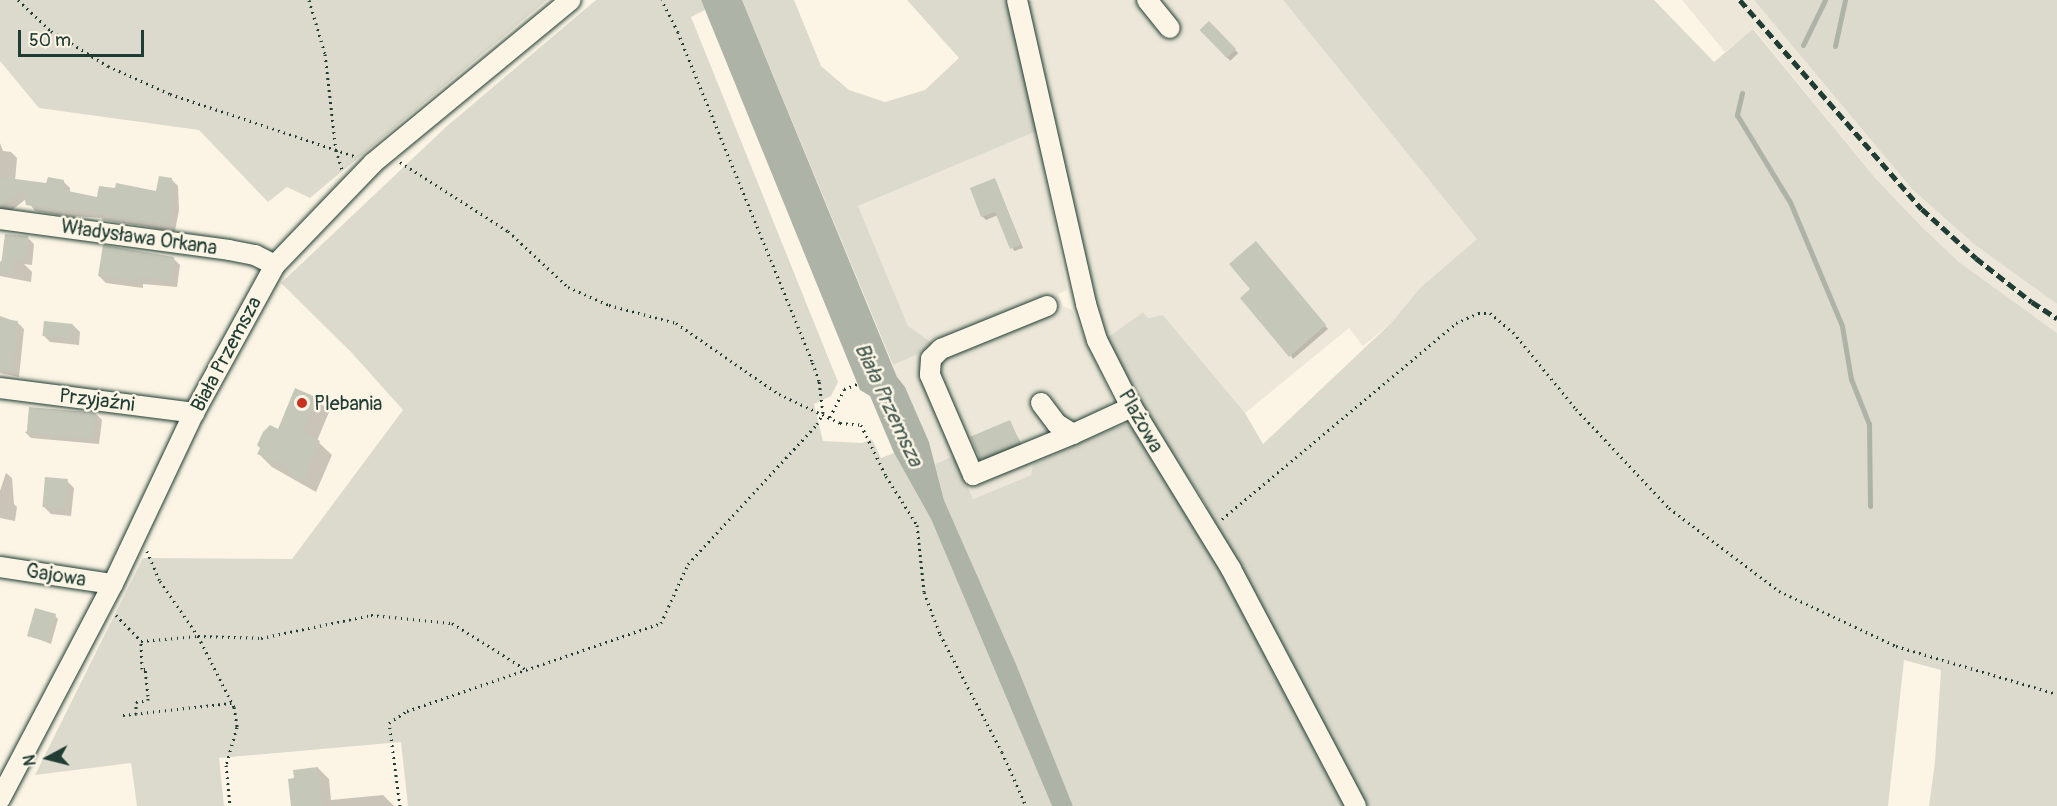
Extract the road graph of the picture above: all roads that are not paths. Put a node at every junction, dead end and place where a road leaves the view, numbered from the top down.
1 (571, 0) edge
2 (1017, 0) edge
3 (1147, 0) edge
4 (1170, 28) dead end
5 (0, 219) edge
6 (275, 265) junction
7 (1047, 306) dead end
8 (0, 388) edge
9 (1041, 403) dead end
10 (1132, 407) junction
11 (194, 413) junction
12 (1073, 434) junction
13 (0, 567) edge
14 (112, 584) junction
15 (0, 799) edge
16 (1356, 806) edge

1 - 6 street, Biała Przemsza
2 - 10 street, Plażowa
3 - 4 street
5 - 6 street, Władysława Orkana
6 - 11 street, Biała Przemsza
7 - 12 street
8 - 11 street, Przyjaźni
9 - 12 street
10 - 12 street
10 - 16 street, Plażowa
11 - 14 street, Biała Przemsza
13 - 14 street, Gajowa
14 - 15 street, Biała Przemsza

